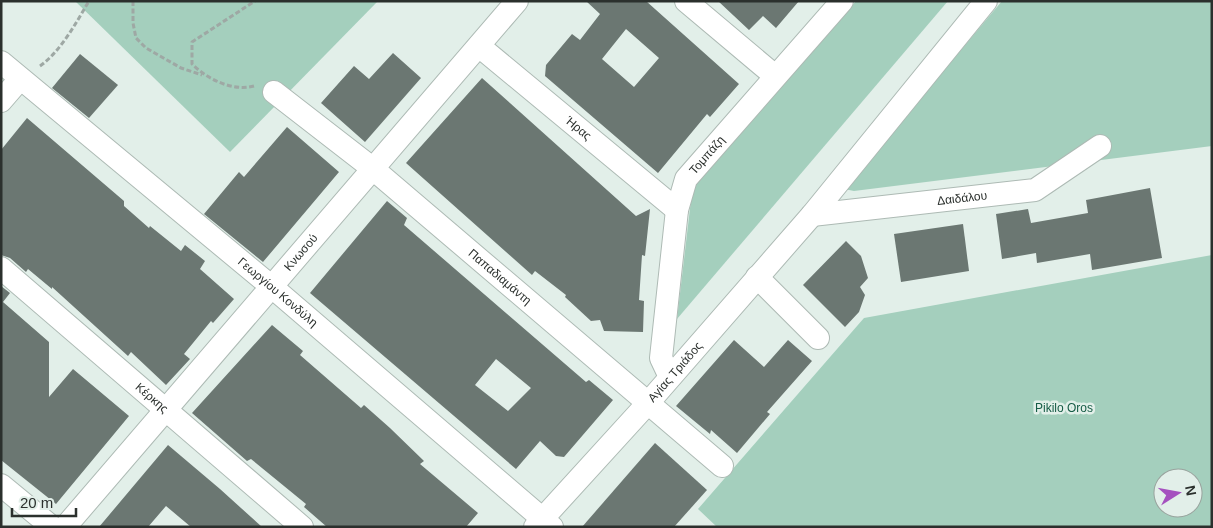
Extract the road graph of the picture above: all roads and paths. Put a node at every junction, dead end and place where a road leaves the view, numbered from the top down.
1 (89, 1) edge
2 (133, 1) edge
3 (255, 1) edge
4 (518, 1) edge
5 (686, 1) edge
6 (842, 1) edge
7 (986, 1) edge
8 (479, 46) junction
9 (1, 62) edge
10 (203, 75) junction
11 (775, 76) junction
12 (20, 79) junction
13 (274, 92) joint
14 (1, 100) edge
15 (1100, 146) dead end
16 (372, 168) junction
17 (677, 210) junction
18 (812, 215) junction
19 (1, 268) edge
20 (757, 277) junction
21 (272, 287) junction
22 (818, 338) dead end
23 (670, 377) junction
24 (648, 402) junction
25 (167, 408) junction
26 (722, 466) dead end
27 (1, 486) edge
28 (543, 524) edge
29 (52, 527) edge
30 (65, 527) edge
31 (302, 527) edge

1 - 12 path
2 - 10 path
3 - 10 path
4 - 8 street, Κνωσού
5 - 11 street
6 - 11 street, Τομπάζη
7 - 18 street, Αγίας Τριάδος
8 - 16 street, Κνωσού
8 - 17 street, Ήρας
9 - 12 street, Γεωργίου Κονδύλη
10 - 13 path
11 - 17 street, Τομπάζη
12 - 14 street
12 - 21 street, Γεωργίου Κονδύλη
13 - 16 street, Παπαδιαμάντη
15 - 18 street, Δαιδάλου
16 - 21 street, Κνωσού
16 - 24 street, Παπαδιαμάντη
17 - 23 street, Τομπάζη
18 - 20 street, Αγίας Τριάδος
19 - 25 street, Κέρκης
20 - 22 street
20 - 23 street, Αγίας Τριάδος
21 - 25 street, Κνωσού
21 - 28 street, Γεωργίου Κονδύλη
23 - 24 street, Αγίας Τριάδος
24 - 26 street, Παπαδιαμάντη
24 - 28 street, Αγίας Τριάδος
25 - 30 street, Κνωσού
25 - 31 street, Κέρκης
27 - 29 street

